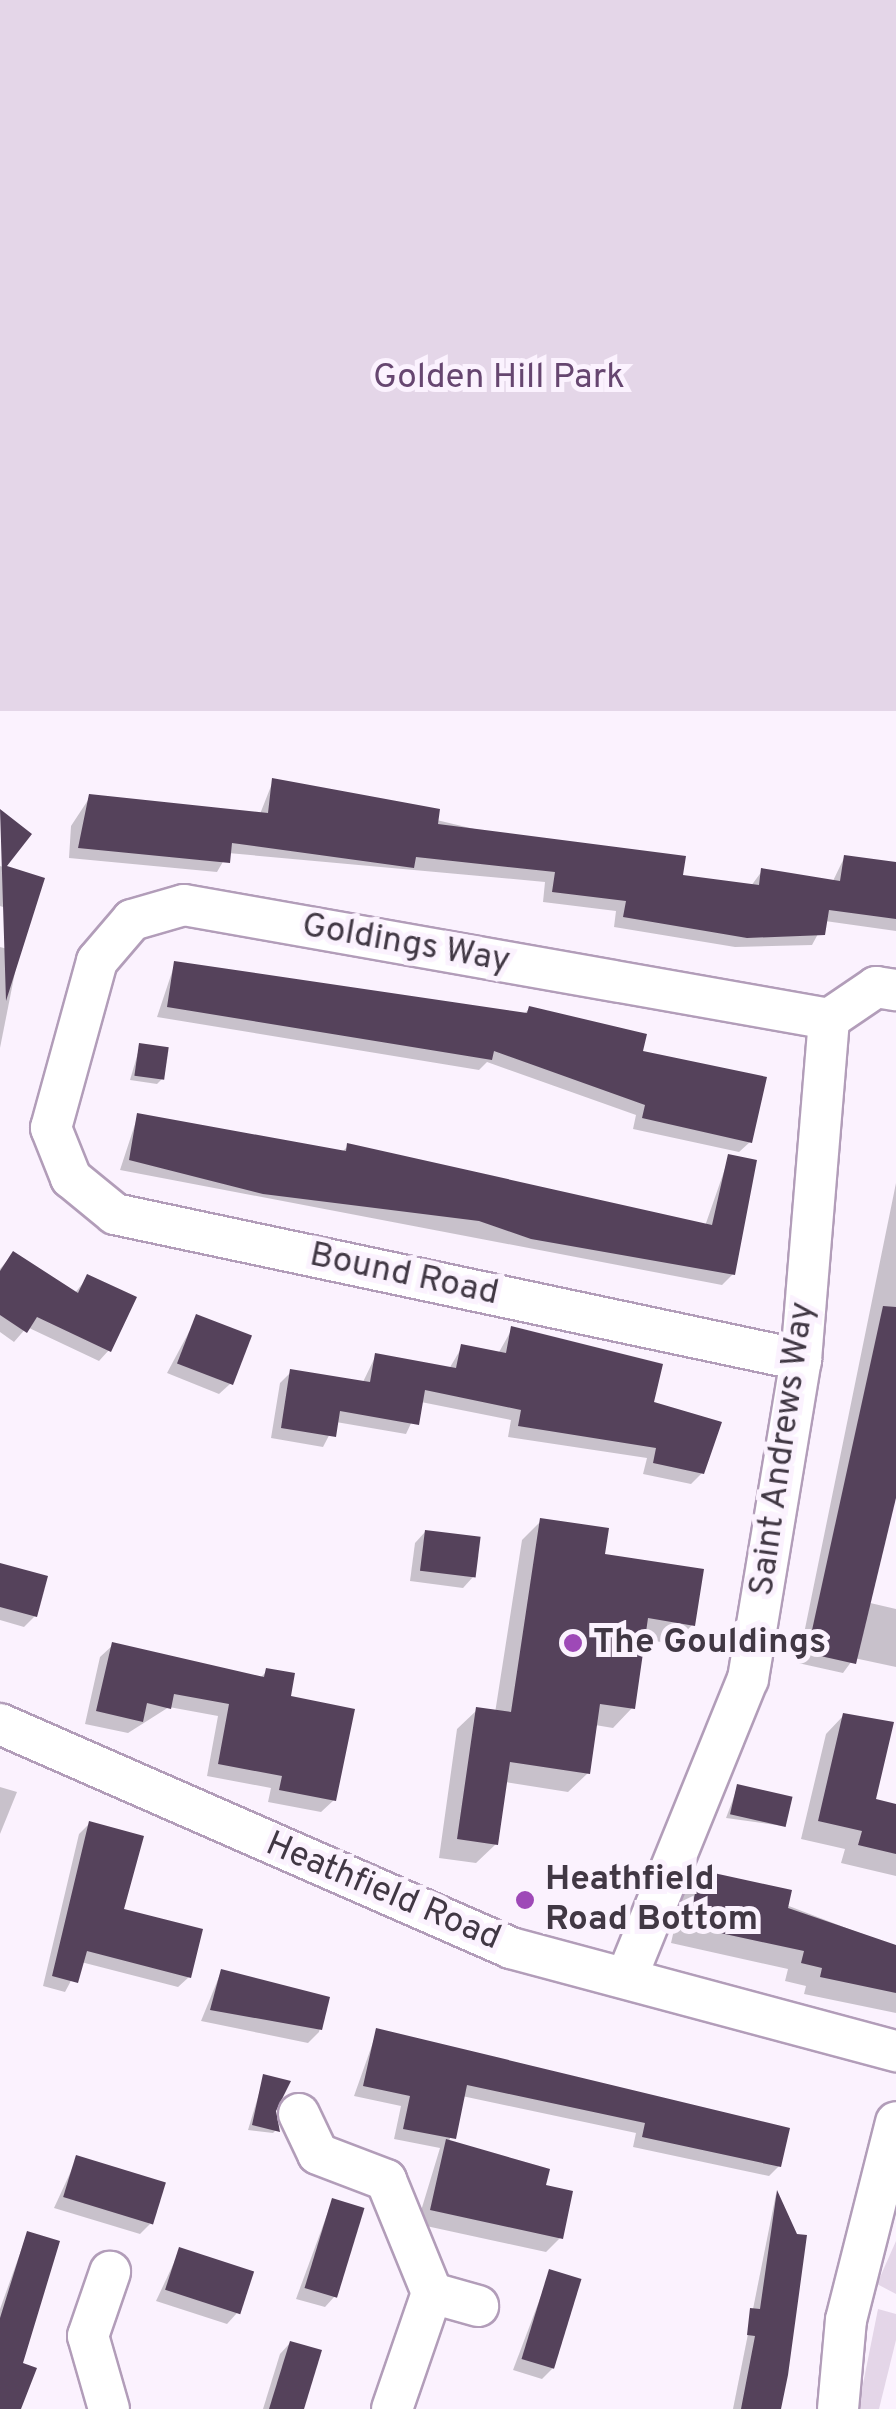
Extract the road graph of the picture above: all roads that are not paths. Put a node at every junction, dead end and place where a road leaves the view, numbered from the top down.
1 (896, 990) edge
2 (829, 1020) junction
3 (51, 1128) joint
4 (801, 1360) junction
5 (0, 1724) edge
6 (628, 1974) junction
7 (896, 2050) edge
8 (299, 2114) dead end
9 (896, 2122) edge
10 (885, 2214) edge
11 (110, 2272) dead end
12 (432, 2292) junction
13 (478, 2306) dead end
14 (108, 2409) edge
15 (392, 2409) edge
16 (838, 2409) edge

1 - 2 street
2 - 3 street, Goldings Way
2 - 4 street, Saint Andrews Way
3 - 4 street, Bound Road
4 - 6 street, Saint Andrews Way
5 - 6 street, Heathfield Road
6 - 7 street, Heathfield Road
8 - 12 street
9 - 10 street
10 - 16 street
11 - 14 street
12 - 13 street
12 - 15 street

